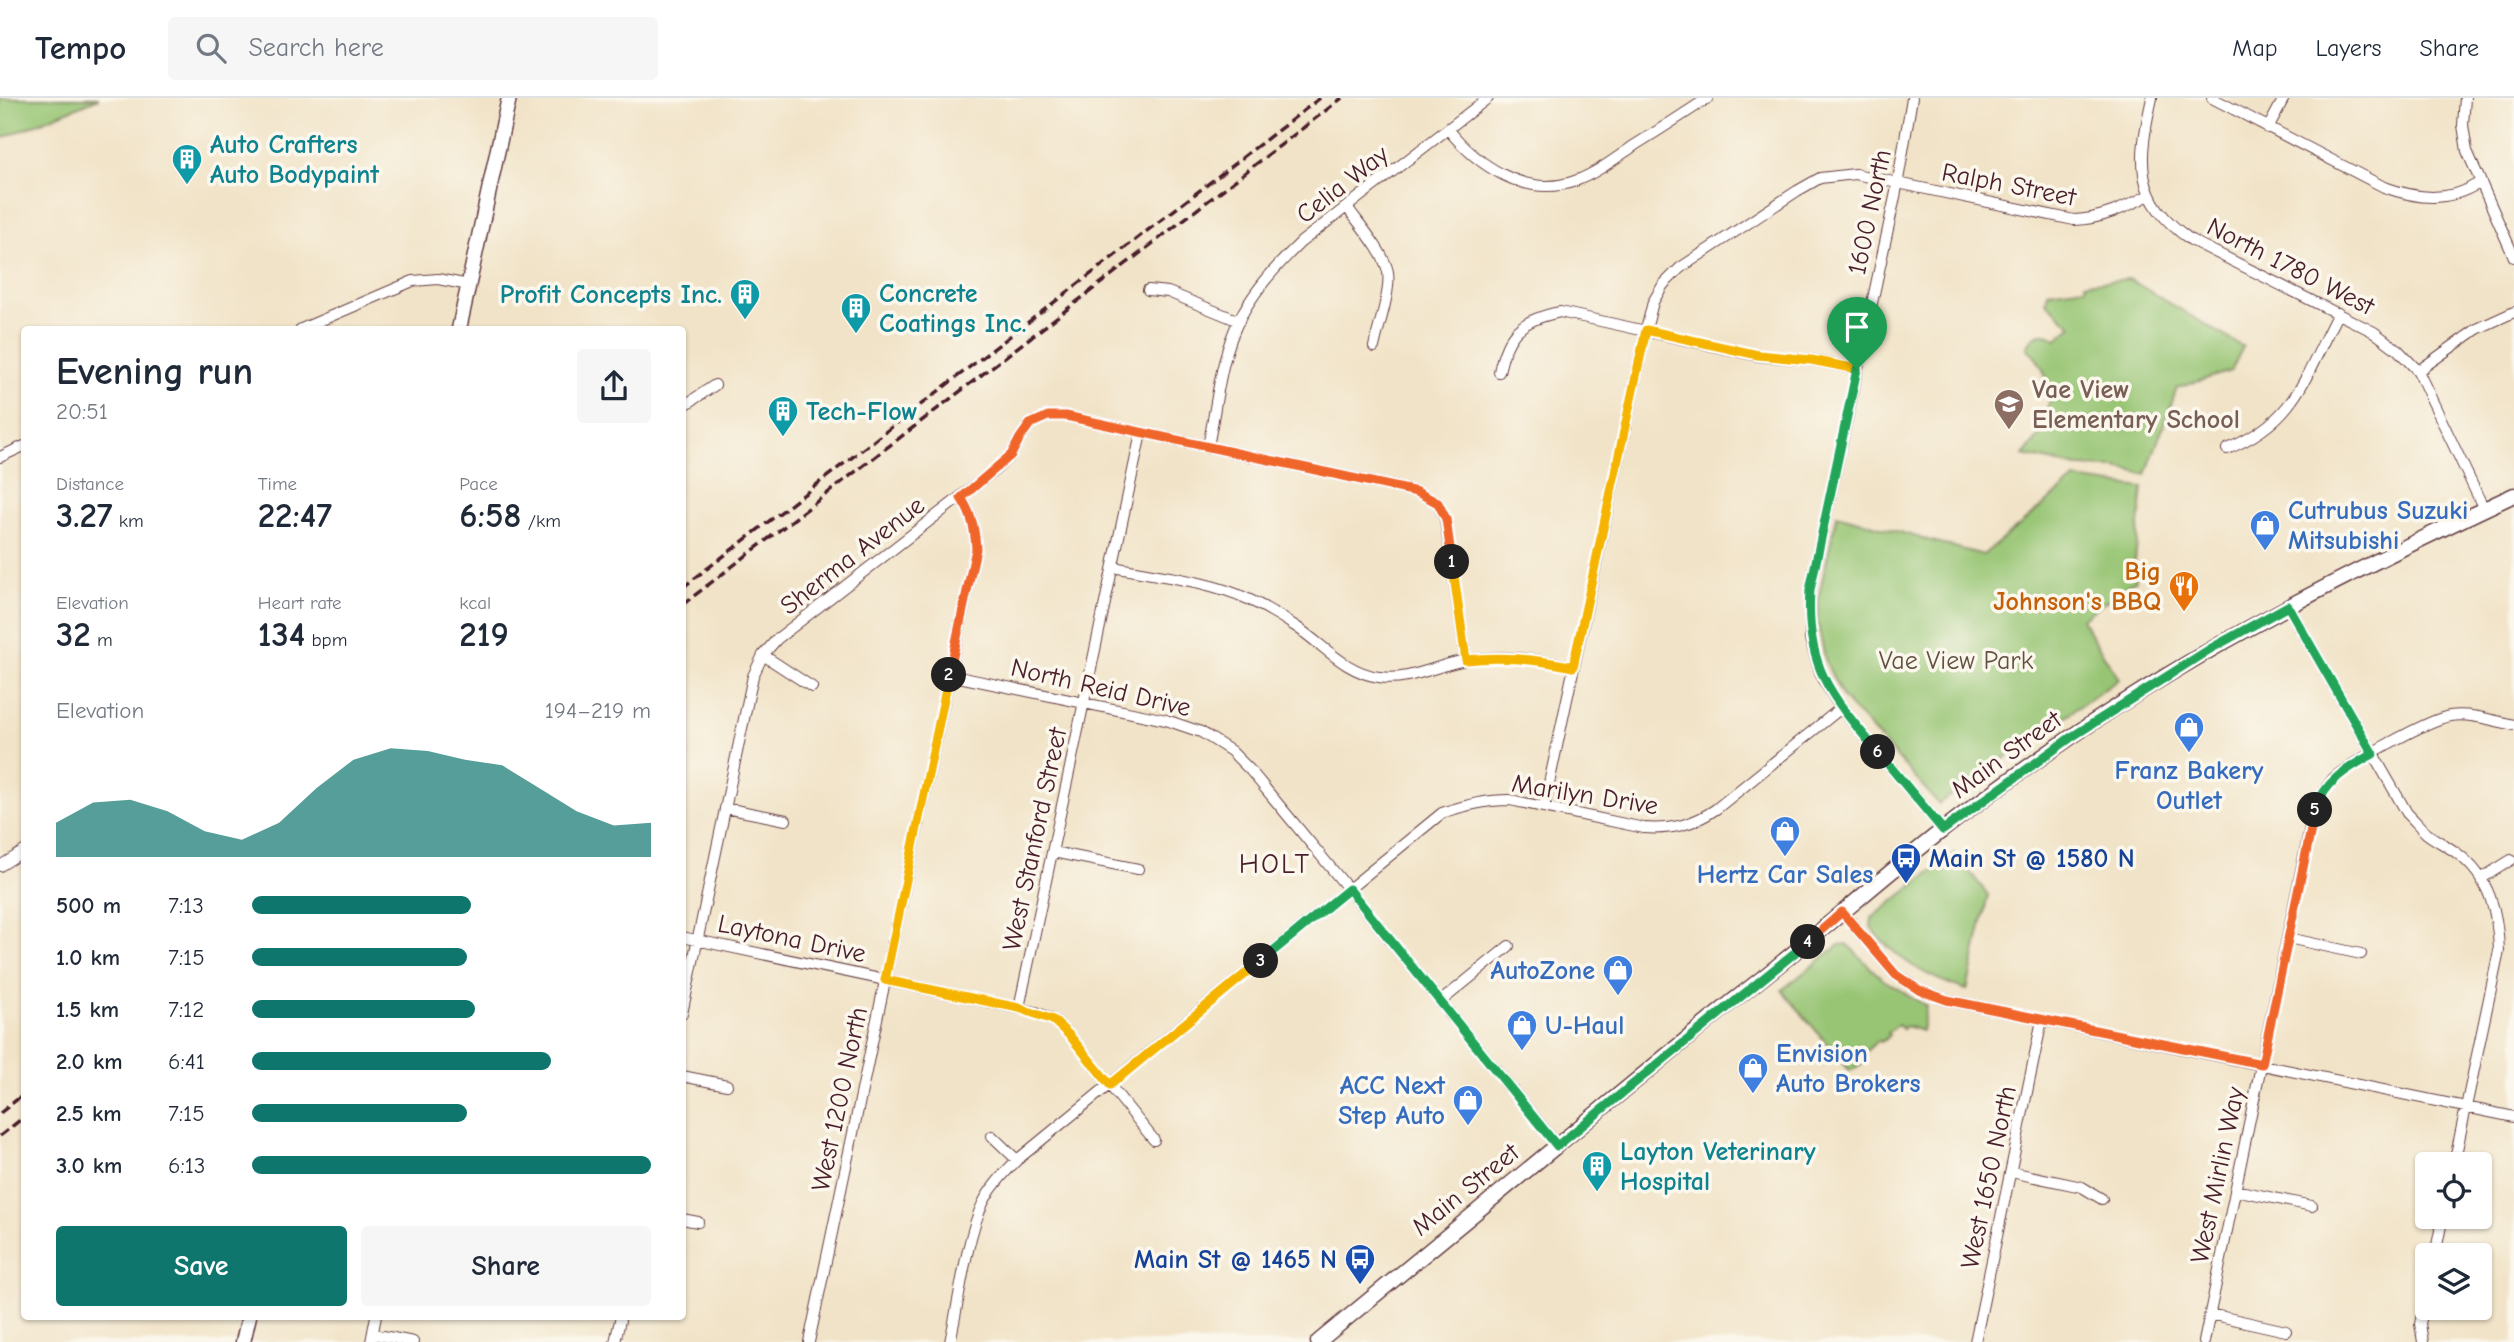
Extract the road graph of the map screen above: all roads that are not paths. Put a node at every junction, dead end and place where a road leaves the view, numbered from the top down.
1 (509, 98) edge
2 (1488, 98) edge
3 (1708, 98) edge
4 (1912, 98) edge
5 (2152, 98) edge
6 (2212, 98) edge
7 (2284, 98) edge
8 (2465, 98) edge
9 (2269, 128) junction
10 (1448, 129) junction
11 (1898, 183) junction
12 (2479, 183) junction
13 (2149, 195) junction
14 (1347, 207) junction
15 (2514, 257) edge
16 (469, 285) junction
17 (1148, 290) dead end
18 (2514, 312) edge
19 (2338, 313) junction
20 (1239, 321) junction
21 (308, 326) edge
22 (460, 326) edge
23 (1646, 330) junction
24 (1374, 347) dead end
25 (1857, 369) junction
26 (2418, 371) junction
27 (1499, 372) dead end
28 (715, 385) dead end
29 (686, 404) edge
30 (1141, 433) junction
31 (1208, 446) junction
32 (21, 447) edge
33 (2227, 449) dead end
34 (0, 457) edge
35 (2514, 495) edge
36 (961, 498) junction
37 (2484, 509) junction
38 (1113, 567) junction
39 (2288, 606) junction
40 (763, 656) junction
41 (1466, 660) junction
42 (1573, 667) junction
43 (949, 675) junction
44 (812, 687) dead end
45 (1085, 704) junction
46 (1841, 708) junction
47 (2514, 725) edge
48 (2373, 754) junction
49 (1544, 807) junction
50 (725, 808) junction
51 (786, 820) dead end
52 (1943, 830) junction
53 (1052, 852) junction
54 (21, 853) edge
55 (2511, 860) dead end
56 (0, 866) edge
57 (1138, 869) dead end
58 (2482, 878) junction
59 (1349, 889) junction
60 (1842, 912) junction
61 (686, 938) edge
62 (2288, 938) junction
63 (698, 940) junction
64 (1509, 946) dead end
65 (2361, 954) dead end
66 (885, 980) junction
67 (686, 996) edge
68 (1440, 1002) junction
69 (1019, 1008) junction
70 (2042, 1020) junction
71 (2262, 1064) junction
72 (686, 1077) edge
73 (727, 1085) dead end
74 (1110, 1085) junction
75 (2466, 1107) junction
76 (2514, 1117) edge
77 (992, 1136) dead end
78 (1154, 1140) dead end
79 (1557, 1146) junction
80 (2457, 1152) edge
81 (1017, 1160) junction
82 (2011, 1172) junction
83 (2235, 1190) junction
84 (2102, 1199) dead end
85 (2312, 1206) dead end
86 (686, 1220) edge
87 (698, 1222) dead end
88 (2210, 1314) junction
89 (248, 1320) edge
90 (375, 1320) edge
91 (620, 1320) edge
92 (2421, 1320) edge
93 (2287, 1331) dead end
94 (372, 1338) edge
95 (243, 1342) edge
96 (413, 1342) edge
97 (615, 1342) edge
98 (809, 1342) edge
99 (950, 1342) edge
100 (1318, 1342) edge
101 (1976, 1342) edge
102 (2204, 1342) edge
103 (2423, 1342) edge

1 - 16 main road
2 - 10 street, Celia Way
3 - 10 street
4 - 11 street, 1600 North
5 - 13 street
6 - 9 street
7 - 9 street
8 - 12 street
9 - 12 street
10 - 14 street, Celia Way
11 - 13 street, Ralph Street
11 - 23 street, Ralph Street
11 - 25 street, 1600 North
12 - 15 street
13 - 19 street, North 1780 West
14 - 20 street, Celia Way
14 - 24 street
16 - 21 street
16 - 22 main road
17 - 20 street
18 - 26 street
19 - 26 street, North 1780 West
19 - 33 street
20 - 31 street, Celia Way
23 - 25 street
23 - 27 street
23 - 42 street, Ralph Street
25 - 46 street, 1600 North
26 - 37 street
28 - 29 street
30 - 31 street, Sherma Avenue
30 - 36 street, Sherma Avenue
30 - 38 street, West Stanford Street
31 - 41 street, Sherma Avenue
32 - 34 street
35 - 37 main road, Main Street
36 - 40 street, Sherma Avenue
36 - 43 street, West 1200 North
37 - 39 main road, Main Street
38 - 41 street
38 - 45 street, West Stanford Street
39 - 48 street
39 - 52 main road, Main Street
40 - 44 street
40 - 50 street
41 - 42 street
42 - 49 street, Ralph Street
43 - 45 street, North Reid Drive
43 - 66 street, West 1200 North
45 - 53 street, West Stanford Street
45 - 59 street, North Reid Drive
46 - 49 street, Marilyn Drive
46 - 52 street, 1600 North
47 - 48 street, West Mirlin Way
48 - 58 street
48 - 62 street, West Mirlin Way
49 - 59 street, Marilyn Drive
50 - 51 street
50 - 63 street
52 - 60 main road, Main Street
53 - 57 street
53 - 69 street, West Stanford Street
54 - 56 street
55 - 58 street
58 - 75 street
59 - 68 street, North Reid Drive
59 - 74 street, Marilyn Drive
60 - 70 street
60 - 79 main road, Main Street
61 - 63 street, Laytona Drive
62 - 65 street
62 - 71 street, West Mirlin Way
63 - 66 street, Laytona Drive
63 - 67 street
64 - 68 street
66 - 69 street, Laytona Drive
66 - 98 street, West 1200 North
68 - 79 street, North Reid Drive
69 - 74 street, Laytona Drive
70 - 71 street
70 - 82 street, West 1650 North
71 - 75 street
71 - 83 street, West Mirlin Way
72 - 73 street
74 - 78 street, Laytona Drive
74 - 81 street, Marilyn Drive
75 - 76 street
75 - 80 street
77 - 81 street
79 - 100 main road, Main Street
81 - 99 street, Marilyn Drive
82 - 84 street
82 - 101 street, West 1650 North
83 - 85 street
83 - 88 street, West Mirlin Way
86 - 87 street
88 - 93 street
88 - 102 street, West Mirlin Way
89 - 95 main road
90 - 94 street
91 - 97 street
92 - 103 street
94 - 96 street

